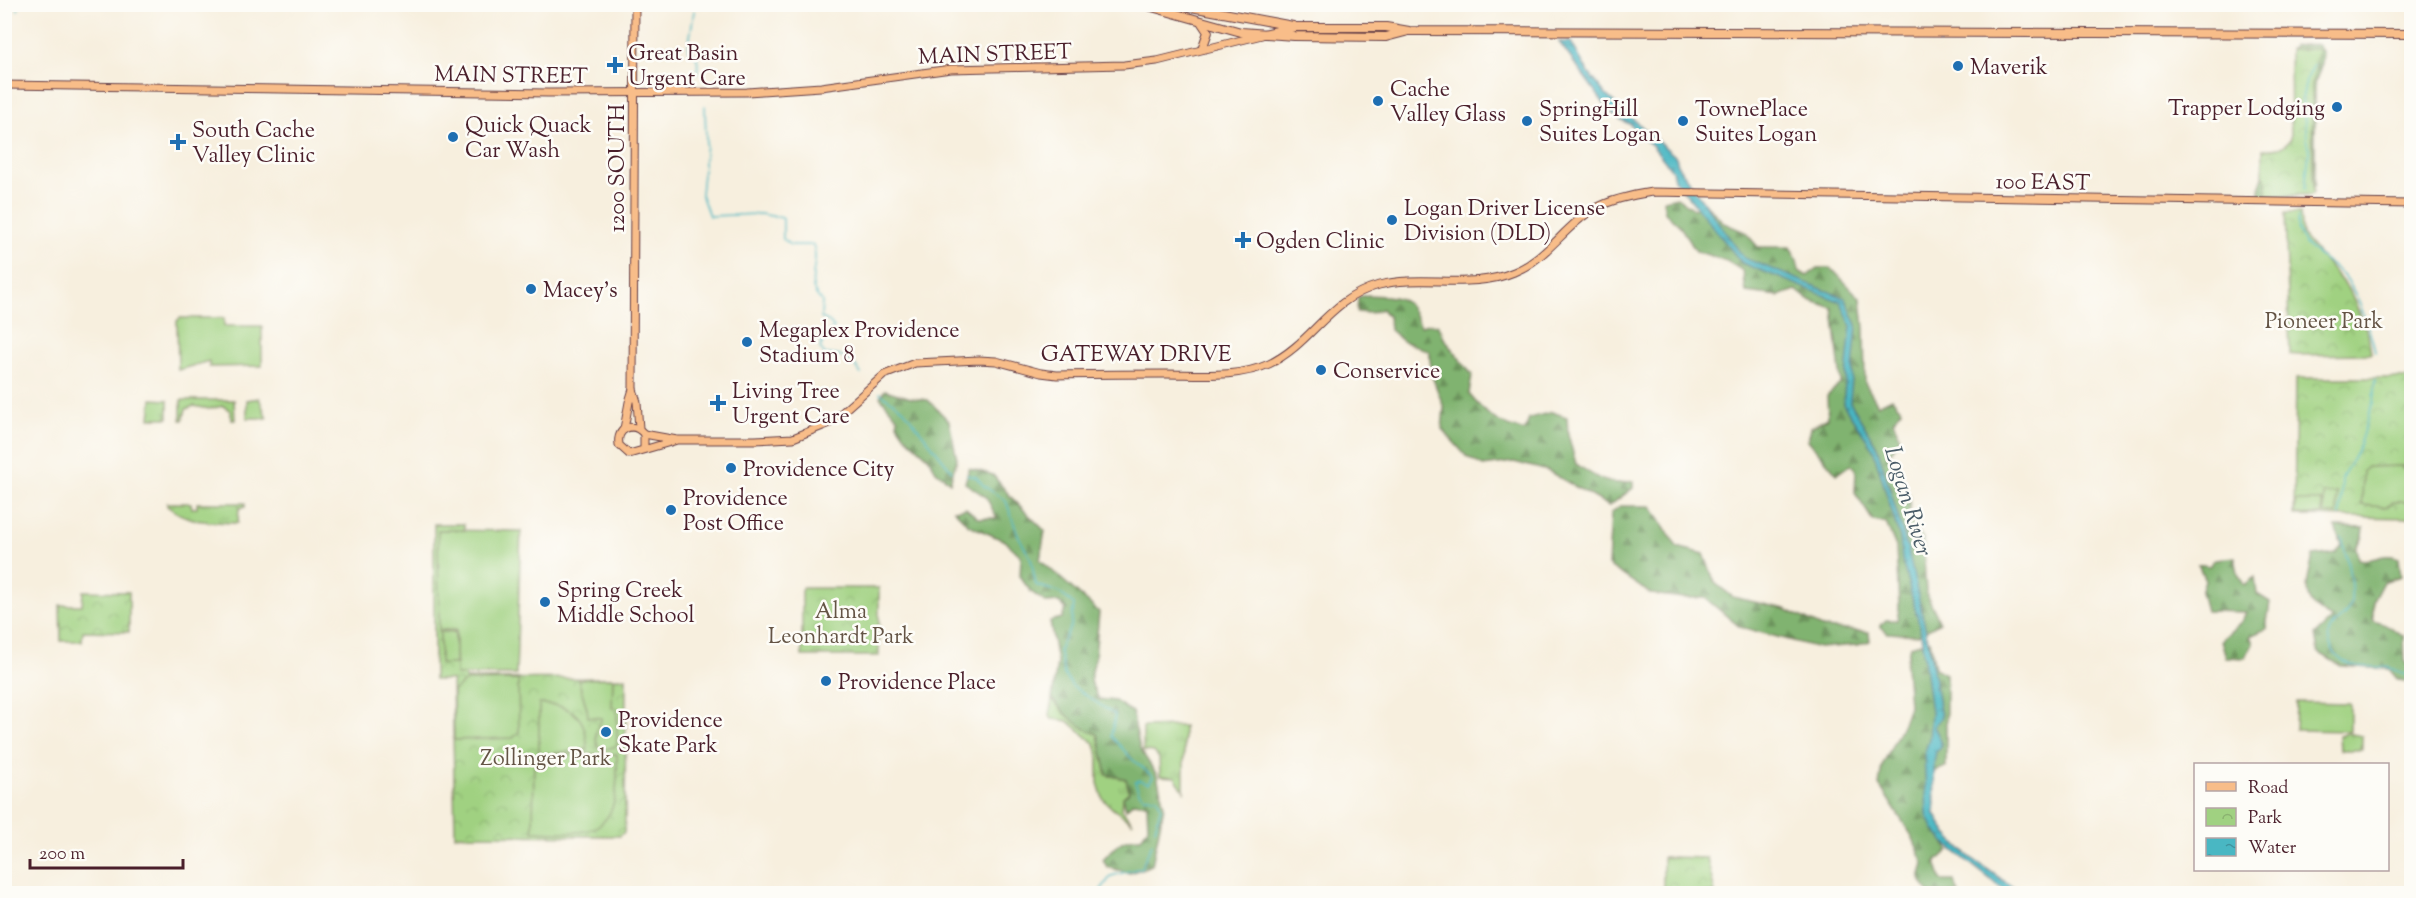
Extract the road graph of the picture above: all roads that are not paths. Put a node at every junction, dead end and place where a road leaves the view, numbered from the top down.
1 (635, 4) edge
2 (1141, 4) edge
3 (1175, 4) edge
4 (1202, 22) junction
5 (1295, 27) junction
6 (1409, 31) junction
7 (1264, 34) junction
8 (2412, 34) edge
9 (1202, 49) junction
10 (4, 85) edge
11 (635, 93) junction
12 (1674, 192) joint
13 (2412, 204) edge
14 (633, 389) junction
15 (624, 429) junction
16 (642, 431) junction
17 (677, 440) junction
18 (644, 448) junction

1 - 11 main road, 1200 SOUTH
2 - 4 highway
3 - 5 highway
4 - 7 highway
4 - 9 highway
5 - 6 highway, MAIN STREET
5 - 7 highway, MAIN STREET
6 - 7 highway, MAIN STREET
6 - 8 highway, MAIN STREET
7 - 9 main road, MAIN STREET
9 - 11 main road, MAIN STREET
10 - 11 main road, MAIN STREET
11 - 14 main road, 1200 SOUTH
12 - 13 main road, 100 EAST
12 - 17 main road, GATEWAY DRIVE
14 - 15 main road
14 - 16 main road
15 - 16 main road
15 - 18 main road
16 - 17 main road, GATEWAY DRIVE
16 - 18 main road
17 - 18 main road, GATEWAY DRIVE

